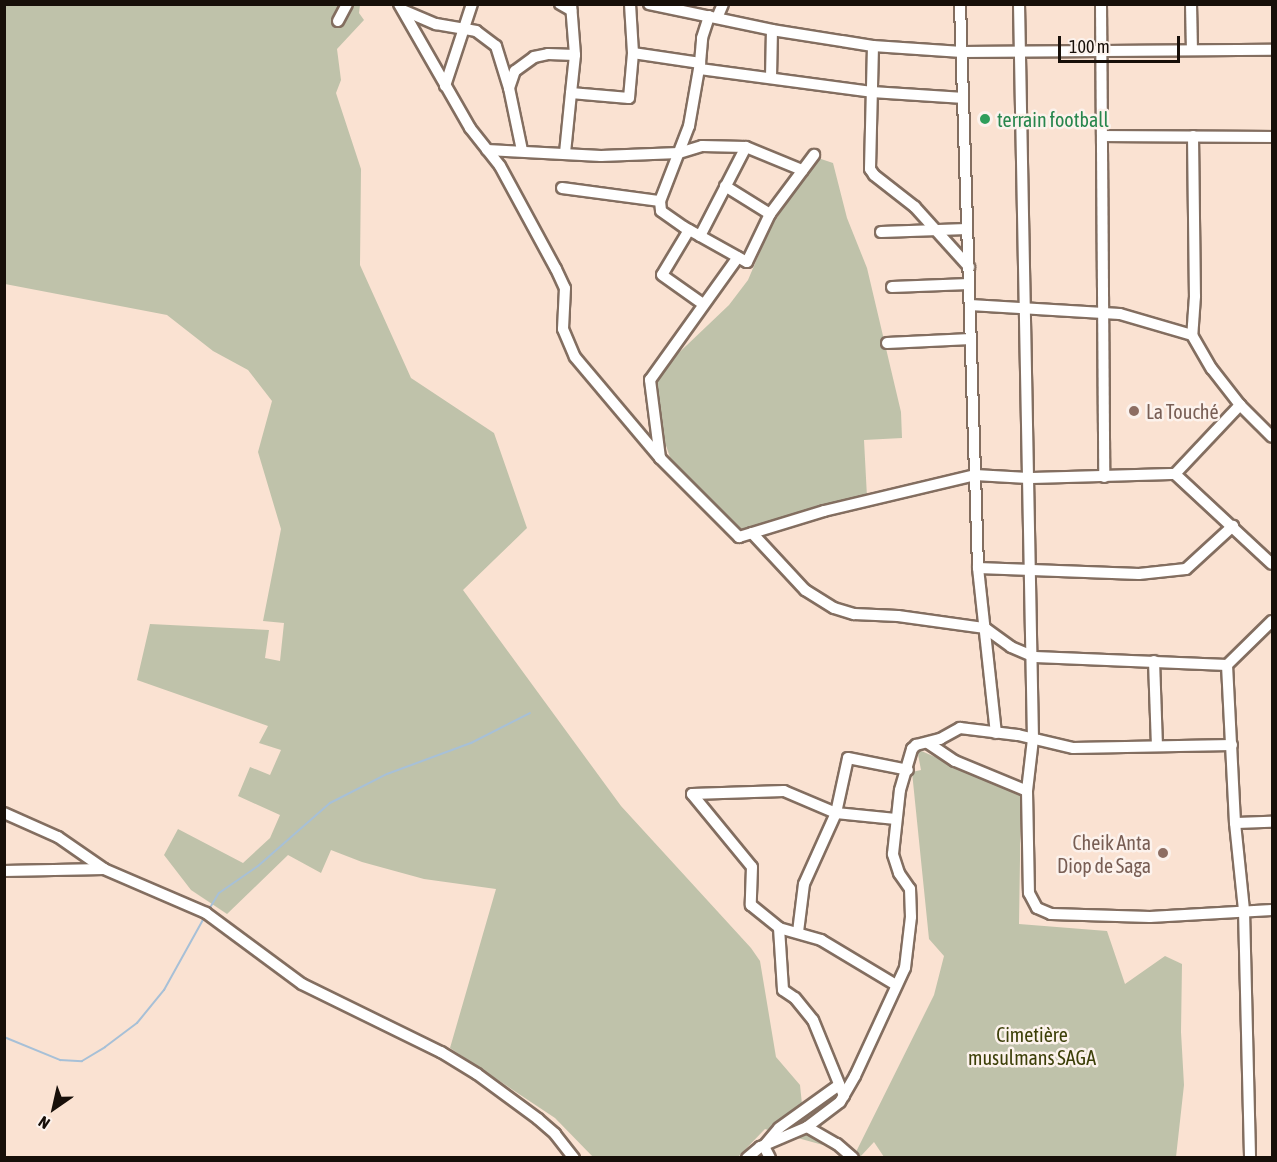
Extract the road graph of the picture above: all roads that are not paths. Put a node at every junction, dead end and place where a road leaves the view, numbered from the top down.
1 (347, 4) edge
2 (472, 4) edge
3 (560, 4) edge
4 (630, 4) edge
5 (649, 4) edge
6 (723, 4) edge
7 (960, 4) edge
8 (1019, 4) edge
9 (1101, 4) edge
10 (1191, 4) edge
11 (571, 7) edge
12 (402, 8) edge
13 (713, 17) junction
14 (338, 21) dead end
15 (464, 28) junction
16 (772, 30) junction
17 (873, 46) junction
18 (1020, 50) junction
19 (1102, 50) junction
20 (1192, 50) junction
21 (1272, 50) edge
22 (962, 52) junction
23 (633, 53) junction
24 (575, 55) junction
25 (700, 66) junction
26 (771, 77) junction
27 (445, 86) junction
28 (509, 88) junction
29 (873, 92) junction
30 (571, 93) junction
31 (963, 98) junction
32 (1103, 136) junction
33 (1193, 136) junction
34 (1272, 137) edge
35 (746, 147) junction
36 (487, 150) junction
37 (522, 150) junction
38 (565, 153) junction
39 (679, 153) junction
40 (814, 155) dead end
41 (802, 170) junction
42 (725, 186) junction
43 (562, 188) dead end
44 (660, 201) junction
45 (770, 214) junction
46 (967, 229) junction
47 (689, 230) junction
48 (936, 230) junction
49 (881, 232) dead end
50 (700, 236) junction
51 (738, 257) junction
52 (969, 267) junction
53 (969, 284) junction
54 (892, 287) dead end
55 (703, 304) junction
56 (970, 304) junction
57 (1025, 308) junction
58 (1103, 312) junction
59 (1192, 335) junction
60 (971, 339) junction
61 (887, 344) dead end
62 (1240, 405) junction
63 (1272, 437) edge
64 (660, 458) junction
65 (1175, 474) junction
66 (975, 475) junction
67 (1104, 477) junction
68 (1028, 478) junction
69 (1233, 526) junction
70 (752, 533) junction
71 (1272, 564) edge
72 (978, 568) junction
73 (1030, 571) junction
74 (1272, 621) edge
75 (985, 628) junction
76 (1032, 656) junction
77 (1154, 661) junction
78 (1227, 665) junction
79 (996, 733) junction
80 (1034, 739) junction
81 (928, 742) junction
82 (1232, 745) junction
83 (1157, 746) junction
84 (908, 770) junction
85 (1028, 791) junction
86 (4, 813) edge
87 (836, 813) junction
88 (896, 819) junction
89 (1272, 822) edge
90 (1235, 823) junction
91 (105, 869) junction
92 (4, 871) edge
93 (1244, 910) junction
94 (1272, 910) edge
95 (779, 928) junction
96 (798, 932) junction
97 (896, 985) junction
98 (838, 1085) junction
99 (844, 1096) junction
100 (807, 1127) junction
101 (764, 1146) junction
102 (574, 1158) edge
103 (747, 1158) edge
104 (770, 1158) edge
105 (853, 1158) edge
106 (1250, 1158) edge

1 - 14 street
2 - 15 street
3 - 11 street
4 - 23 street
5 - 13 street
6 - 13 street
7 - 22 street
8 - 18 street
9 - 19 street
10 - 20 street
11 - 24 street
12 - 15 street
12 - 27 street
13 - 16 street
13 - 25 street
15 - 27 street
15 - 28 street
16 - 17 street
16 - 26 street
17 - 22 street
17 - 29 street
18 - 19 street
18 - 22 street
18 - 57 street
19 - 20 street
19 - 32 street
20 - 21 street
22 - 31 street
23 - 25 street
23 - 30 street
24 - 28 street
24 - 30 street
25 - 26 street
25 - 39 street
26 - 29 street
27 - 36 street
28 - 37 street
29 - 31 street
29 - 48 street
30 - 38 street
31 - 46 street
32 - 33 street
32 - 58 street
33 - 34 street
33 - 59 street
35 - 39 street
35 - 41 street
35 - 42 street
36 - 37 street
36 - 64 street
37 - 38 street
38 - 39 street
39 - 44 street
40 - 41 street
41 - 45 street
42 - 45 street
42 - 50 street
43 - 44 street
44 - 47 street
45 - 51 street
46 - 48 street
46 - 52 street
47 - 50 street
47 - 55 street
48 - 49 street
48 - 52 street
50 - 51 street
51 - 55 street
52 - 53 street
53 - 54 street
53 - 56 street
55 - 64 street
56 - 57 street
56 - 60 street
57 - 58 street
57 - 68 street
58 - 59 street
58 - 67 street
59 - 62 street
60 - 61 street
60 - 66 street
62 - 63 street
62 - 65 street
64 - 70 street
65 - 67 street
65 - 69 street
66 - 68 street
66 - 70 street
66 - 72 street
67 - 68 street
68 - 73 street
69 - 71 street
69 - 73 street
70 - 75 street
72 - 73 street
72 - 75 street
73 - 76 street
74 - 78 street
75 - 76 street
75 - 79 street
76 - 77 street
76 - 80 street
77 - 78 street
77 - 83 street
78 - 82 street
79 - 80 street
79 - 81 street
80 - 83 street
80 - 85 street
81 - 84 street
81 - 85 street
82 - 83 street
82 - 90 street
84 - 87 street
84 - 88 street
85 - 93 street
86 - 91 street
87 - 88 street
87 - 95 street
87 - 96 street
88 - 97 street
89 - 90 street
90 - 93 street
91 - 92 street
91 - 102 street
93 - 94 street
93 - 106 street
95 - 96 street
95 - 98 street
96 - 97 street
97 - 99 street
98 - 99 street
98 - 101 street
99 - 100 street
100 - 101 street
100 - 105 street
101 - 103 street
101 - 104 street

